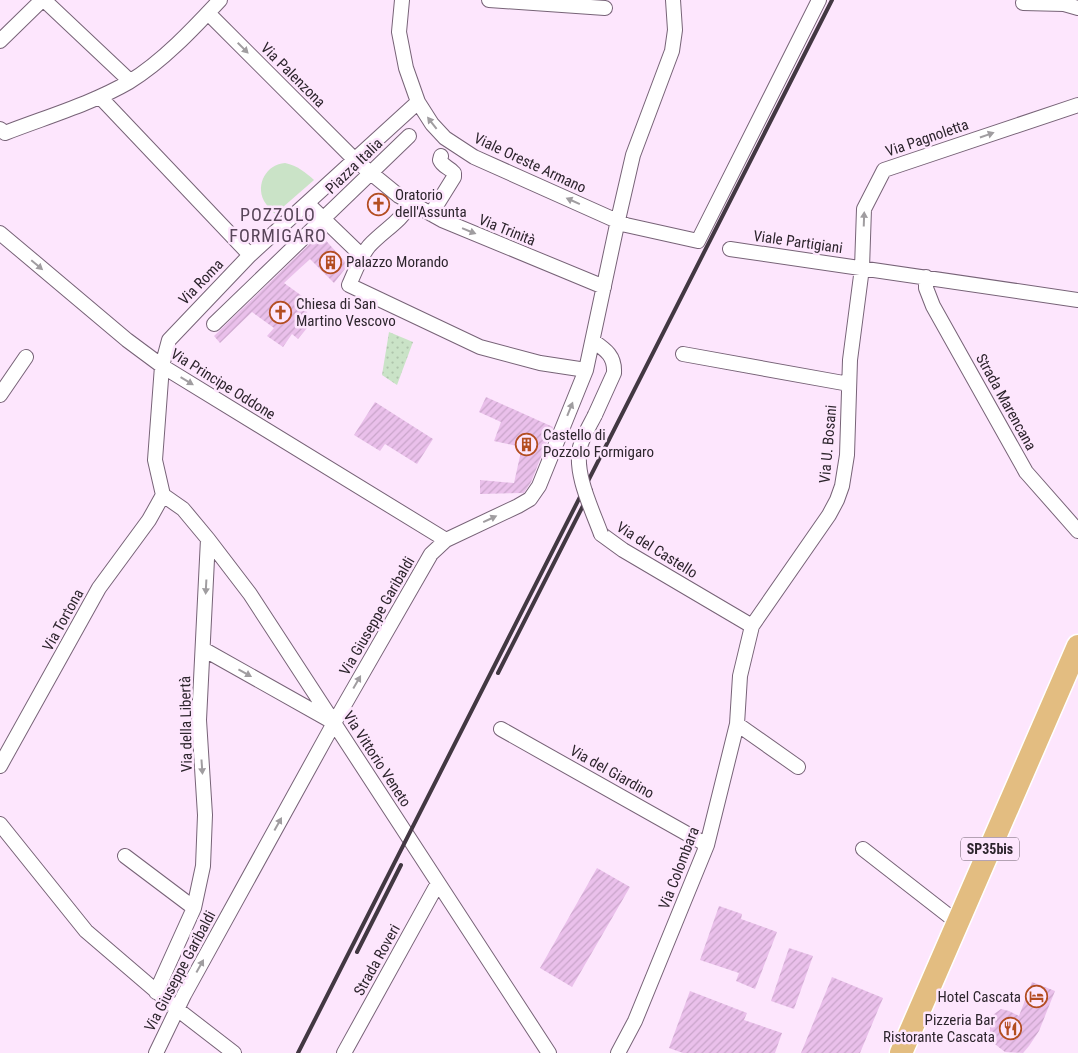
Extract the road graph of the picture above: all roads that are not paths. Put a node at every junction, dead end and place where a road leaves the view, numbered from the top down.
1 (43, 0) edge
2 (220, 0) edge
3 (402, 0) edge
4 (489, 0) edge
5 (673, 0) edge
6 (819, 0) edge
7 (1023, 3) dead end
8 (605, 8) dead end
9 (1078, 8) edge
10 (208, 13) junction
11 (0, 41) edge
12 (130, 81) junction
13 (100, 97) junction
14 (418, 102) junction
15 (1078, 105) edge
16 (0, 129) edge
17 (409, 136) dead end
18 (441, 156) dead end
19 (355, 160) junction
20 (371, 173) junction
21 (307, 203) junction
22 (412, 203) junction
23 (431, 214) junction
24 (324, 218) junction
25 (618, 220) junction
26 (0, 233) edge
27 (730, 249) dead end
28 (250, 255) junction
29 (362, 256) junction
30 (862, 268) junction
31 (926, 277) junction
32 (604, 287) junction
33 (1078, 300) edge
34 (214, 324) dead end
35 (593, 341) junction
36 (683, 354) dead end
37 (26, 358) dead end
38 (162, 366) junction
39 (586, 370) junction
40 (849, 384) junction
41 (0, 395) edge
42 (163, 495) junction
43 (1078, 531) edge
44 (208, 539) junction
45 (446, 540) junction
46 (752, 626) junction
47 (1078, 646) edge
48 (203, 649) junction
49 (334, 723) junction
50 (737, 724) junction
51 (500, 729) dead end
52 (0, 766) edge
53 (798, 767) dead end
54 (0, 824) edge
55 (708, 844) junction
56 (863, 849) dead end
57 (125, 856) dead end
58 (438, 883) junction
59 (194, 908) junction
60 (958, 923) junction
61 (156, 992) junction
62 (177, 1009) junction
63 (156, 1053) edge
64 (234, 1053) edge
65 (344, 1053) edge
66 (548, 1053) edge
67 (618, 1053) edge
68 (902, 1053) edge

1 - 11 street
1 - 12 street
2 - 10 street
3 - 14 street, Viale Oreste Armano
4 - 8 street
5 - 25 street, Via Giuseppe Garibaldi
6 - 25 street, Viale Oreste Armano
7 - 9 street
10 - 12 street
10 -> 19 street, Via Palenzona
12 - 13 street
13 - 16 street
13 - 28 street
14 - 19 street, Via Roma
25 -> 14 street, Viale Oreste Armano
30 -> 15 street, Via Pagnoletta
17 - 20 street, Piazza Italia
18 - 23 street
19 - 20 street, Via Trinità
19 - 21 street, Via Roma
20 - 22 street, Via Trinità
20 - 24 street, Piazza Italia
21 - 24 street
21 - 28 street, Via Roma
22 - 23 street, Via Trinità
22 - 29 street
23 -> 32 street, Via Trinità
24 - 29 street
24 - 34 street, Piazza Italia
25 - 32 street, Via Giuseppe Garibaldi
26 -> 38 street, Via Principe Oddone
27 - 30 street, Viale Partigiani
28 - 38 street, Via Roma
29 - 39 street
30 - 31 street, Viale Partigiani
30 - 40 street, Via U. Bosani
31 - 33 street, Viale Partigiani
31 - 43 street, Strada Marencana
32 - 35 street, Via Giuseppe Garibaldi
35 - 39 street, Via Giuseppe Garibaldi
35 - 46 street, Via del Castello, bridge
36 - 40 street
37 - 41 street
38 - 42 street, Via Roma
38 -> 45 street, Via Principe Oddone
45 -> 39 street, Via Giuseppe Garibaldi
40 - 46 street, Via U. Bosani
42 - 44 street, Via Vittorio Veneto
42 - 52 street, Via Tortona
44 -> 48 street, Via della Libertà
44 - 49 street, Via Vittorio Veneto
49 -> 45 street, Via Giuseppe Garibaldi
46 - 50 street, Via Colombara
47 - 60 main road, SP35bis
48 -> 49 street
48 -> 59 street, Via della Libertà
49 - 58 street, Via Vittorio Veneto
62 -> 49 street, Via Giuseppe Garibaldi
50 - 53 street
50 - 55 street, Via Colombara
51 - 55 street, Via del Giardino
54 - 61 street
55 - 67 street, Via Colombara
56 - 60 street
57 - 59 street
58 - 65 street, Strada Roveri
58 - 66 street, Via Vittorio Veneto
59 - 61 street, Via della Libertà
60 - 68 main road, SP35bis
61 - 62 street
62 - 63 street, Via Giuseppe Garibaldi
62 - 64 street

